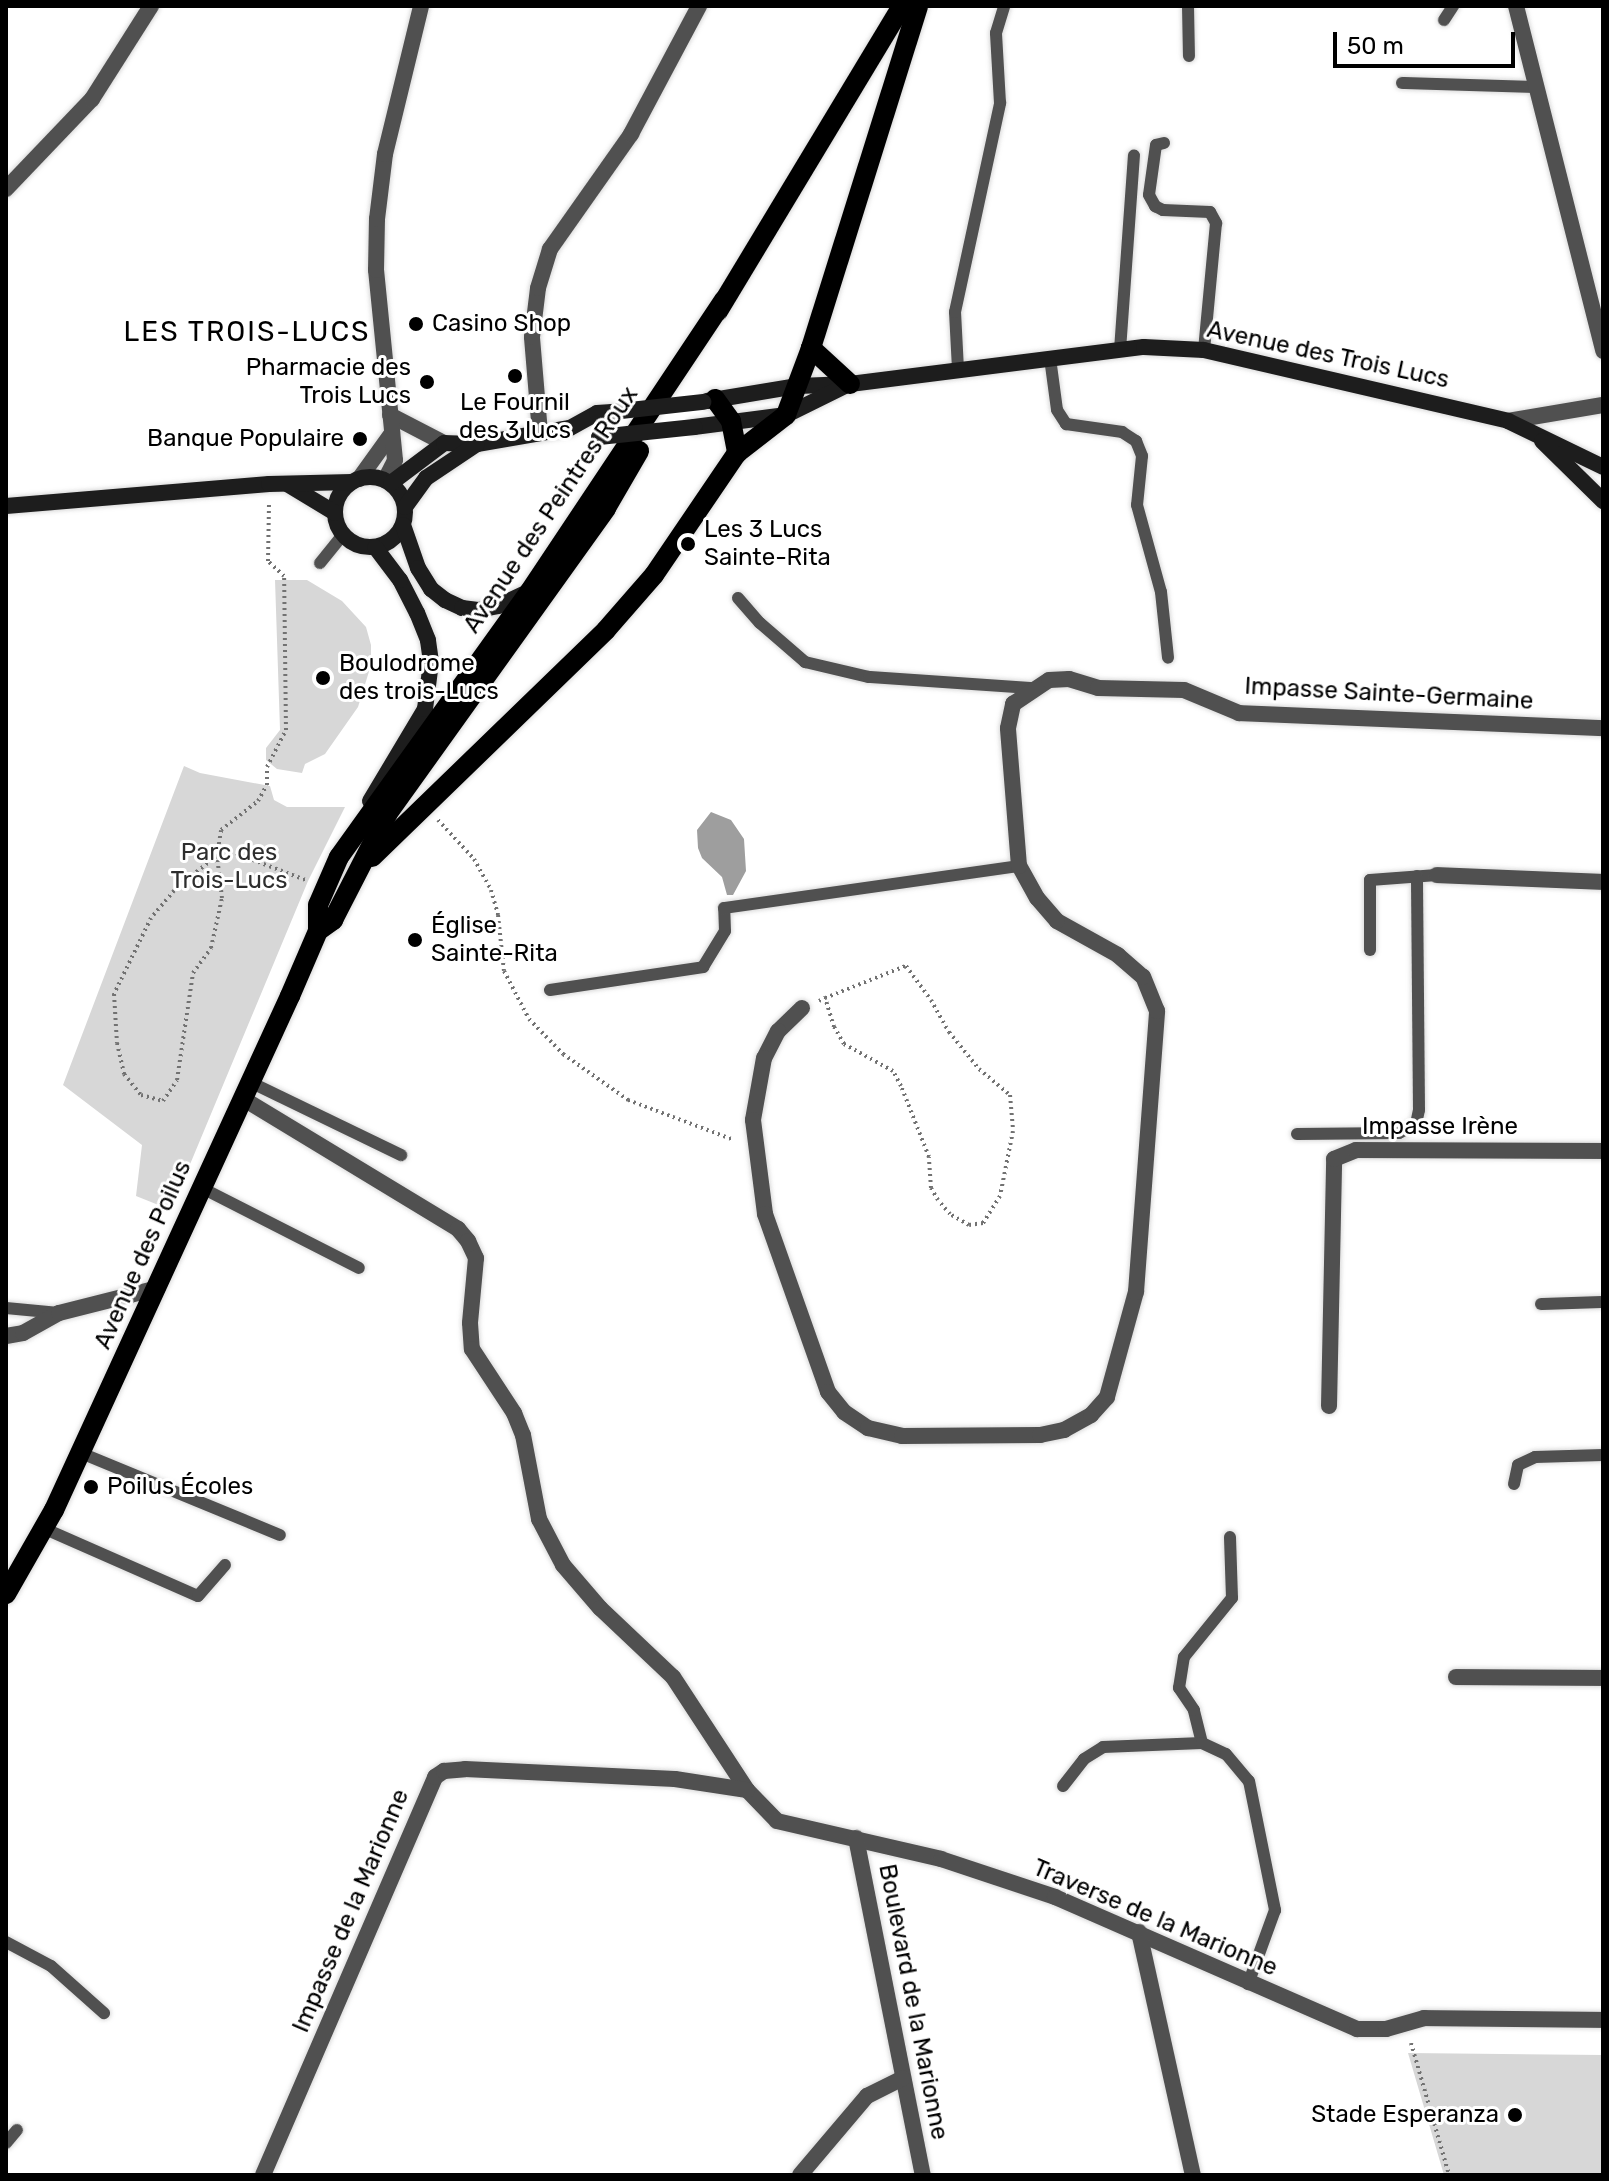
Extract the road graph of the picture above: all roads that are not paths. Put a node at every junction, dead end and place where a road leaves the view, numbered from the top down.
1 (151, 6) edge
2 (421, 6) edge
3 (699, 6) edge
4 (902, 6) edge
5 (918, 6) edge
6 (1004, 6) edge
7 (1188, 6) edge
8 (1453, 6) edge
9 (1516, 6) edge
10 (1444, 20) dead end
11 (1189, 56) dead end
12 (1402, 83) dead end
13 (1537, 87) junction
14 (1164, 143) dead end
15 (1134, 156) dead end
16 (6, 189) edge
17 (724, 300) junction
18 (811, 348) junction
19 (1120, 350) junction
20 (1204, 350) junction
21 (1603, 351) edge
22 (1050, 358) junction
23 (958, 369) junction
24 (850, 384) junction
25 (798, 386) junction
26 (709, 401) junction
27 (1603, 405) edge
28 (786, 415) junction
29 (731, 421) junction
30 (1508, 421) junction
31 (391, 424) junction
32 (570, 428) junction
33 (540, 433) junction
34 (1537, 437) junction
35 (444, 443) junction
36 (477, 444) junction
37 (737, 453) junction
38 (1603, 467) edge
39 (356, 480) junction
40 (388, 482) junction
41 (285, 484) junction
42 (1603, 501) edge
43 (6, 506) edge
44 (405, 507) junction
45 (335, 513) junction
46 (403, 525) junction
47 (343, 535) junction
48 (375, 547) junction
49 (320, 563) dead end
50 (530, 591) junction
51 (738, 598) dead end
52 (1168, 658) dead end
53 (1032, 688) junction
54 (1603, 728) edge
55 (360, 825) junction
56 (339, 857) junction
57 (1019, 866) junction
58 (360, 868) junction
59 (1437, 875) joint
60 (1417, 876) junction
61 (1603, 882) edge
62 (318, 931) junction
63 (1370, 950) dead end
64 (550, 990) dead end
65 (802, 1008) road end
66 (246, 1090) junction
67 (1297, 1134) dead end
68 (1603, 1151) edge
69 (401, 1155) dead end
70 (202, 1188) junction
71 (359, 1268) dead end
72 (158, 1288) junction
73 (1603, 1302) edge
74 (1541, 1304) dead end
75 (6, 1308) edge
76 (59, 1313) junction
77 (6, 1336) edge
78 (1329, 1406) dead end
79 (81, 1453) junction
80 (1603, 1455) edge
81 (1514, 1484) dead end
82 (43, 1528) junction
83 (280, 1535) dead end
84 (1230, 1537) dead end
85 (225, 1565) dead end
86 (6, 1594) edge
87 (1456, 1677) dead end
88 (1603, 1678) edge
89 (1202, 1743) junction
90 (1063, 1786) dead end
91 (747, 1790) junction
92 (856, 1838) junction
93 (1139, 1932) junction
94 (6, 1942) edge
95 (1248, 1984) junction
96 (104, 2013) dead end
97 (1603, 2020) edge
98 (903, 2078) junction
99 (17, 2130) dead end
100 (6, 2143) edge
101 (263, 2175) edge
102 (800, 2175) edge
103 (923, 2175) edge
104 (1193, 2175) edge

1 - 16 street
2 - 31 street
3 - 33 street
4 - 17 main road, Avenue des Peintres Roux
5 - 18 main road
6 - 23 lane
7 - 11 lane
8 - 10 lane
9 - 13 street
12 - 13 lane
13 - 21 street
14 - 20 lane
15 - 19 lane
17 - 50 main road, Avenue des Peintres Roux
17 - 58 main road, Avenue des Peintres Roux
18 - 24 main road
18 - 25 main road
19 - 20 main road, Avenue des Trois Lucs
19 - 22 main road, Avenue des Trois Lucs
20 - 30 main road, Avenue des Trois Lucs
22 - 23 main road, Avenue des Trois Lucs
22 - 52 lane
23 - 24 main road, Avenue des Trois Lucs
24 - 25 main road, Avenue des Trois Lucs
24 - 28 main road, Avenue des Trois Lucs
25 - 26 main road, Avenue des Trois Lucs
25 - 28 main road
26 - 29 main road
26 - 32 main road, Avenue des Trois Lucs, bridge
27 - 30 street, Avenue des Trois Lucs
28 - 29 main road, Avenue des Trois Lucs
28 - 37 main road
29 - 32 main road, Avenue des Trois Lucs, bridge
29 - 37 main road
30 - 34 main road
31 - 35 street
31 - 39 street
31 - 40 street
32 - 33 main road
33 - 36 main road
34 - 38 main road
34 - 42 main road
35 - 36 main road
35 - 40 main road
36 - 44 main road
37 - 58 main road
39 - 40 main road
39 - 41 main road
39 - 45 main road
40 - 44 main road
41 - 43 main road
41 - 45 main road
44 - 46 main road
45 - 47 main road
46 - 48 main road
46 - 50 main road
47 - 48 main road
47 - 49 lane
48 - 55 main road, Avenue des Poilus
50 - 55 main road, Avenue des Peintres Roux
51 - 53 lane
53 - 54 street, Impasse Sainte-Germaine
53 - 57 street
55 - 56 main road, Avenue des Poilus
56 - 58 main road
56 - 62 main road, Avenue des Poilus
57 - 64 lane
57 - 65 street
58 - 62 main road, Avenue des Poilus
59 - 60 lane
59 - 61 street
60 - 63 lane
60 - 67 lane
62 - 66 main road, Avenue des Poilus
66 - 69 lane
66 - 70 main road, Avenue des Poilus
66 - 91 street, Traverse de la Marionne
68 - 78 street, Impasse Irène
70 - 71 lane
70 - 72 main road, Avenue des Poilus
72 - 76 street
72 - 79 main road, Avenue des Poilus
73 - 74 lane
75 - 76 lane
76 - 77 street
79 - 82 main road, Avenue des Poilus
79 - 83 lane
80 - 81 lane
82 - 85 lane
82 - 86 main road, Avenue des Poilus
84 - 89 lane
87 - 88 street
89 - 90 lane
89 - 95 lane
91 - 92 street, Traverse de la Marionne
91 - 101 street, Impasse de la Marionne
92 - 93 street, Traverse de la Marionne
92 - 98 street, Boulevard de la Marionne
93 - 95 street, Traverse de la Marionne
93 - 104 street
94 - 96 lane
95 - 97 street, Traverse de la Marionne
98 - 102 street
98 - 103 street, Boulevard de la Marionne
99 - 100 lane

